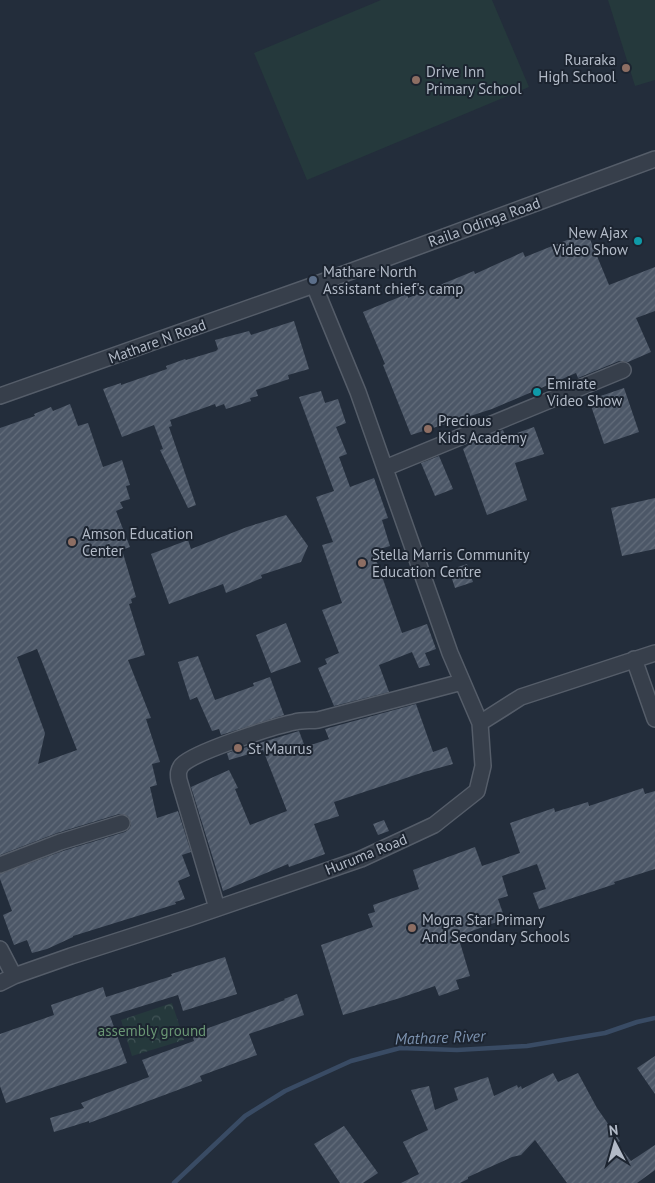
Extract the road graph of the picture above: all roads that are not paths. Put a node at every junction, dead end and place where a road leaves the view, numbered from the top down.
1 (655, 159) edge
2 (314, 285) junction
3 (624, 370) dead end
4 (0, 396) edge
5 (385, 468) junction
6 (655, 653) edge
7 (634, 659) junction
8 (462, 682) junction
9 (655, 719) edge
10 (480, 723) junction
11 (122, 823) dead end
12 (0, 865) edge
13 (218, 908) junction
14 (0, 949) edge
15 (14, 976) junction
16 (0, 983) edge

1 - 2 street, Raila Odinga Road
2 - 4 street, Mathare N Road
2 - 5 street, Huruma Road
3 - 5 street
5 - 8 street, Huruma Road
6 - 7 street
7 - 9 street
7 - 10 street
8 - 10 street, Huruma Road
8 - 13 street
10 - 13 street, Huruma Road
11 - 12 street
13 - 15 street, Huruma Road
14 - 15 street
15 - 16 street, Huruma Road

